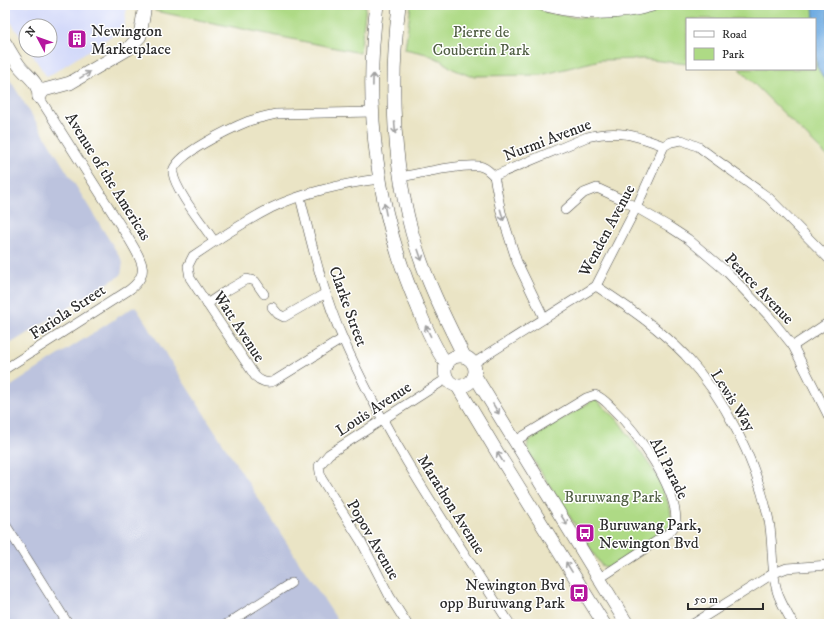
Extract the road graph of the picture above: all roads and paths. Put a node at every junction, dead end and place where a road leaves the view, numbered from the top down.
1 (145, 5) edge
2 (377, 5) edge
3 (399, 5) edge
4 (546, 5) edge
5 (652, 5) edge
6 (5, 43) edge
7 (21, 68) junction
8 (34, 82) junction
9 (49, 88) junction
10 (39, 97) junction
11 (373, 112) junction
12 (664, 146) junction
13 (494, 176) junction
14 (401, 177) junction
15 (380, 179) junction
16 (300, 197) junction
17 (636, 208) junction
18 (565, 210) dead end
19 (214, 242) junction
20 (829, 259) edge
21 (142, 275) joint
22 (596, 286) junction
23 (326, 293) junction
24 (264, 294) dead end
25 (207, 304) junction
26 (272, 306) dead end
27 (544, 318) junction
28 (829, 322) edge
29 (342, 339) junction
30 (793, 346) junction
31 (447, 365) junction
32 (471, 365) junction
33 (5, 369) edge
34 (446, 379) junction
35 (458, 387) junction
36 (829, 417) edge
37 (383, 419) junction
38 (515, 441) junction
39 (319, 466) joint
40 (5, 524) edge
41 (829, 565) edge
42 (774, 573) junction
43 (600, 578) junction
44 (291, 583) dead end
45 (68, 624) edge
46 (227, 624) edge
47 (407, 624) edge
48 (510, 624) edge
49 (604, 624) edge
50 (628, 624) edge
51 (694, 624) edge
52 (793, 624) edge

9 -> 1 street
11 -> 2 street
3 -> 14 street
4 - 5 street
6 - 7 street, Avenue of the Americas
7 - 8 street, Avenue of the Americas
7 - 10 street, Avenue of the Americas
8 - 9 street
8 - 10 street, Avenue of the Americas
9 - 10 street
10 - 21 street, Avenue of the Americas
11 - 15 street
11 - 19 street
12 - 13 street, Nurmi Avenue
12 - 17 street, Wenden Avenue
12 - 20 street
13 - 14 street, Nurmi Avenue
13 -> 27 street
14 -> 32 street
15 - 16 street
31 -> 15 street
16 - 19 street
16 - 23 street, Clarke Street
17 - 18 street, Pearce Avenue
17 - 22 street, Wenden Avenue
17 - 30 street, Pearce Avenue
19 - 25 street, Watt Avenue
21 - 33 street, Fariola Street
22 - 27 street, Wenden Avenue
22 - 42 street, Lewis Way
23 - 26 street
23 - 29 street, Clarke Street
24 - 25 street
25 - 29 street, Watt Avenue
27 - 32 street, Wenden Avenue
28 - 30 street
29 - 37 street, Clarke Street
30 - 36 street, Pearce Avenue
31 - 32 street
31 - 34 street
32 - 35 street
32 -> 38 street
34 - 35 street
34 - 37 street, Louis Avenue
49 -> 35 street
37 - 39 street, Louis Avenue
37 - 48 street, Marathon Avenue
38 -> 43 street
38 - 43 street, Ali Parade
39 - 47 street, Popov Avenue
40 - 45 street
41 - 42 street
42 - 51 street
42 - 52 street, Lewis Way
43 - 50 street
44 - 46 street

